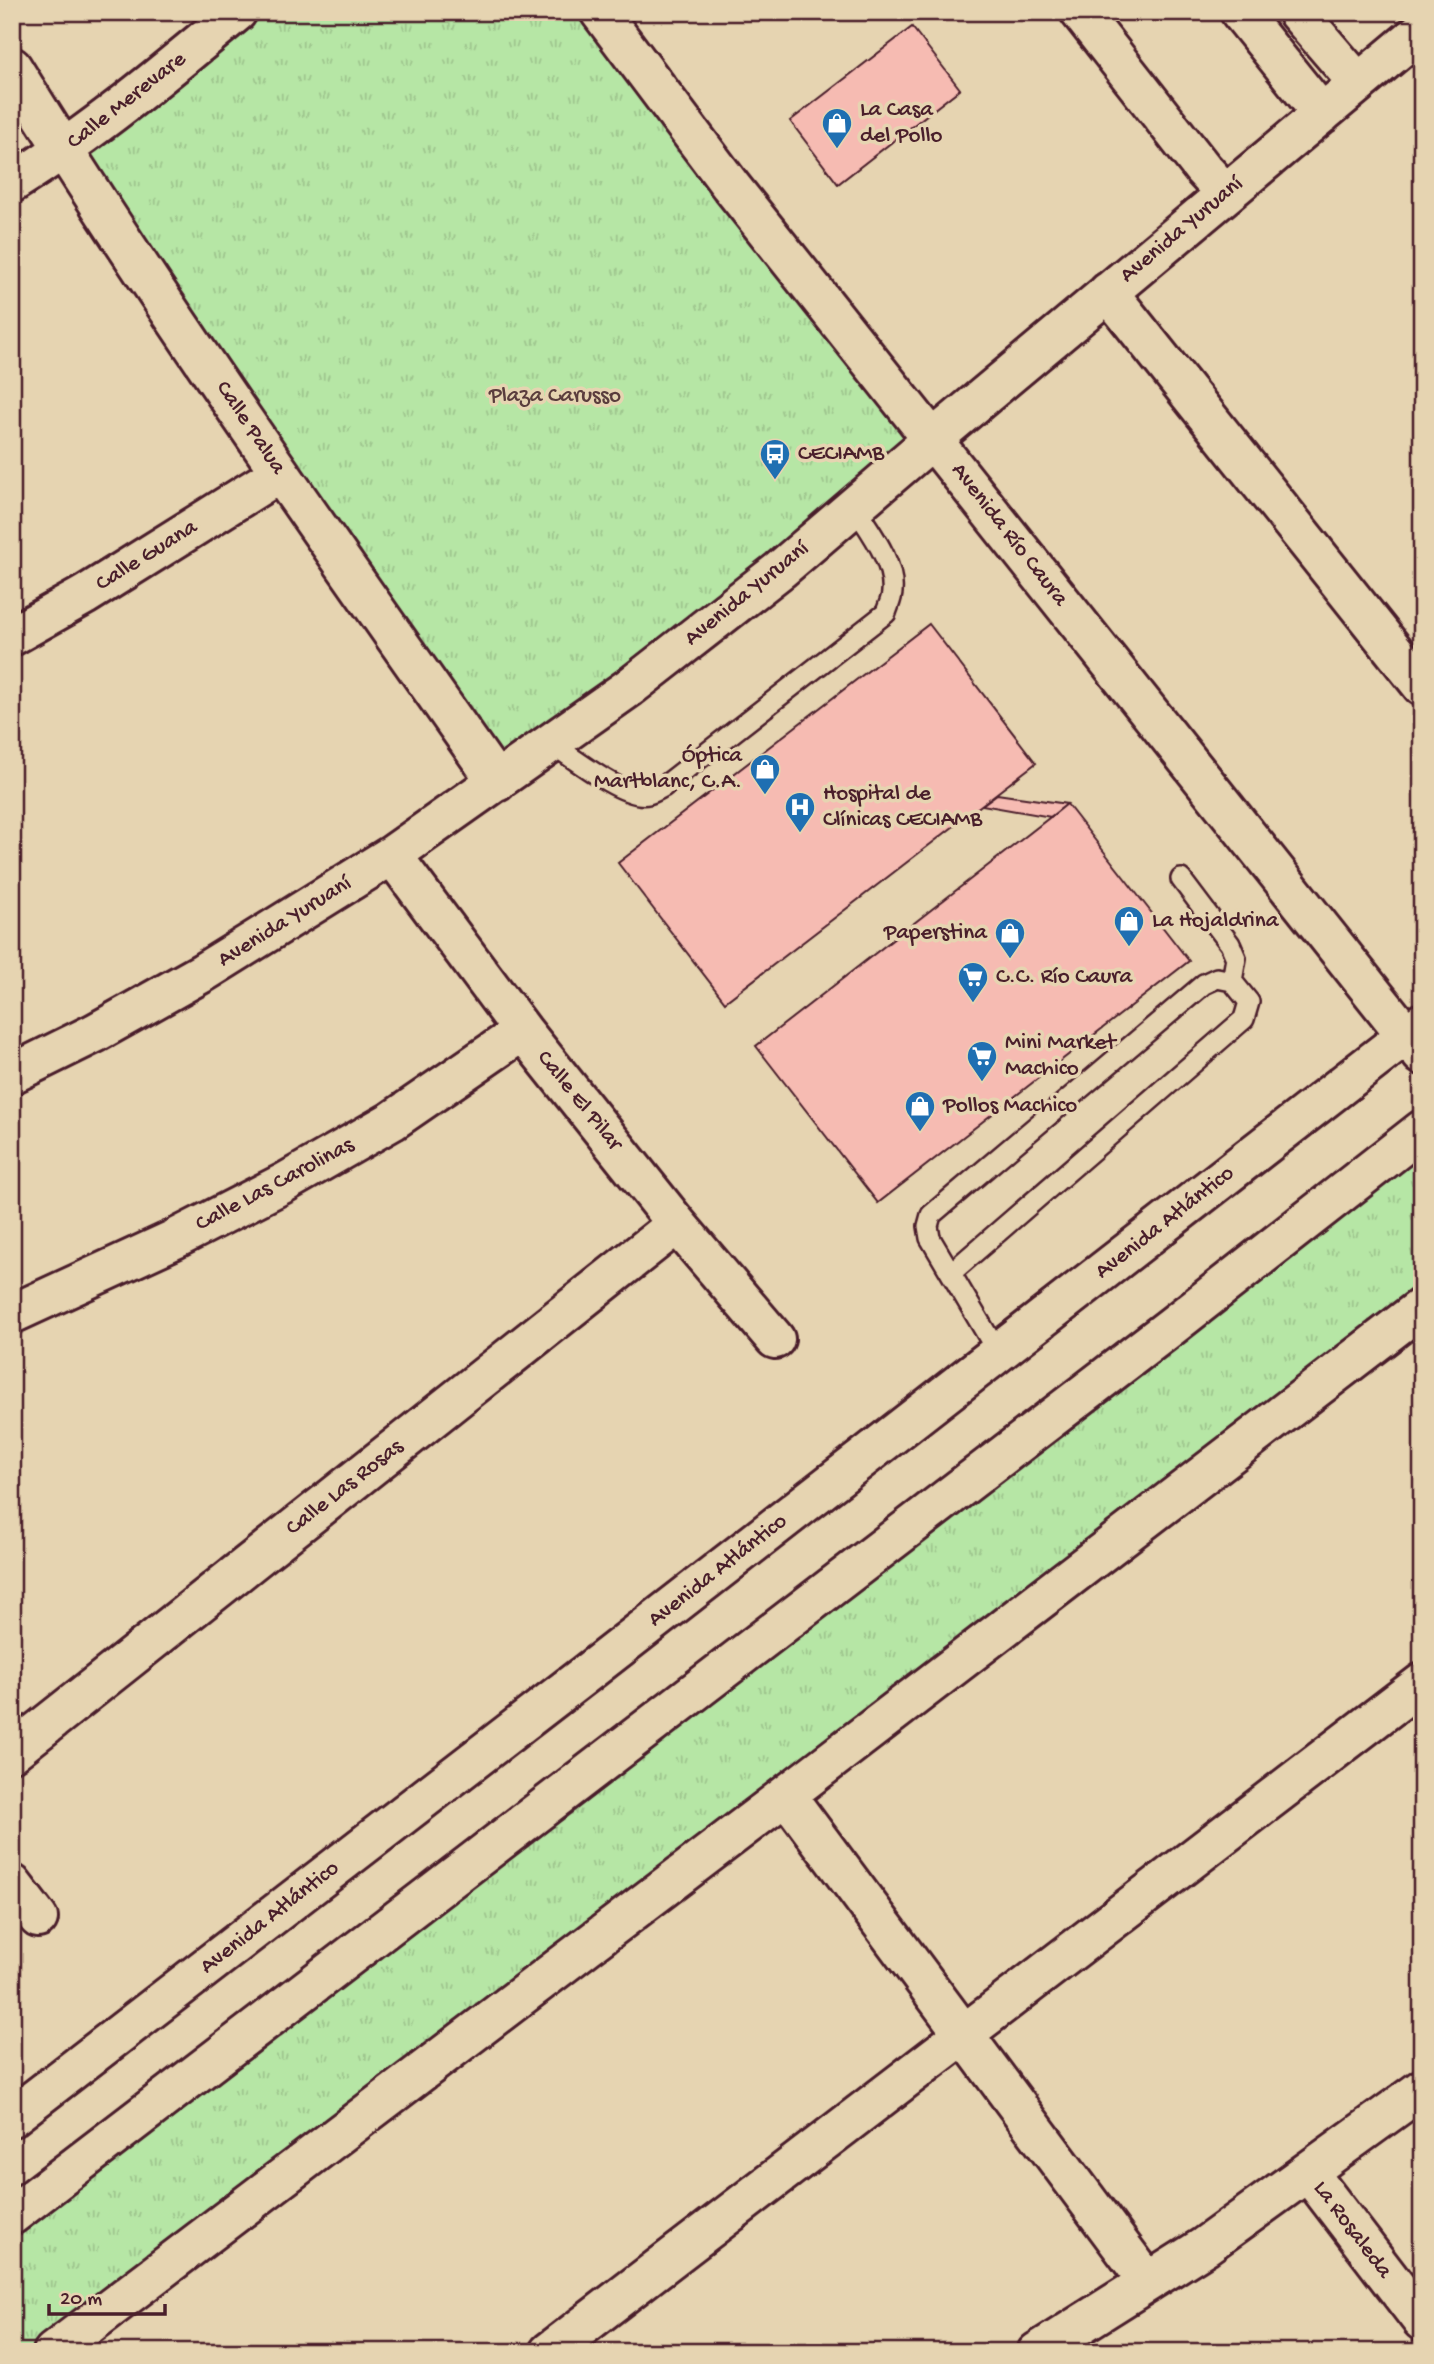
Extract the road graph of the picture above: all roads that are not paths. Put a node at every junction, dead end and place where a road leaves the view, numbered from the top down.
1 (237, 12) edge
2 (600, 12) edge
3 (1080, 12) edge
4 (1240, 12) edge
5 (1297, 12) edge
6 (1422, 30) edge
7 (12, 67) edge
8 (1358, 83) junction
9 (1322, 114) junction
10 (64, 151) junction
11 (12, 183) edge
12 (1226, 194) junction
13 (1108, 292) junction
14 (933, 439) junction
15 (280, 472) junction
16 (854, 506) junction
17 (12, 636) edge
18 (1422, 686) edge
19 (551, 743) junction
20 (497, 782) junction
21 (392, 855) junction
22 (1181, 878) dead end
23 (1232, 981) junction
24 (523, 1031) junction
25 (1417, 1038) edge
26 (12, 1074) edge
27 (1422, 1130) edge
28 (677, 1224) junction
29 (952, 1272) junction
30 (1422, 1307) edge
31 (12, 1314) edge
32 (775, 1339) dead end
33 (998, 1353) junction
34 (1422, 1682) edge
35 (12, 1752) edge
36 (786, 1795) junction
37 (12, 1884) edge
38 (38, 1918) dead end
39 (964, 2034) junction
40 (1422, 2089) edge
41 (12, 2117) edge
42 (1308, 2172) junction
43 (12, 2215) edge
44 (1148, 2282) junction
45 (1422, 2321) edge
46 (53, 2352) edge
47 (548, 2352) edge
48 (1037, 2352) edge

1 - 10 street, Calle Merevare
2 - 14 street, Avenida Río Caura
3 - 12 street
4 - 9 street
5 - 8 street
6 - 8 street, Avenida Yuruaní
7 - 10 street, Calle Palua
8 - 9 street, Avenida Yuruaní
9 - 12 street, Avenida Yuruaní
10 - 11 street, Calle Merevare
10 - 15 street, Calle Palua
12 - 13 street, Avenida Yuruaní
13 - 14 street, Avenida Yuruaní
13 - 18 street
14 - 16 street, Avenida Yuruaní
14 - 25 street, Avenida Río Caura
15 - 17 street, Calle Guana
15 - 20 street, Calle Palua
16 - 19 street, Avenida Yuruaní
16 - 19 lane
19 - 20 street, Avenida Yuruaní
20 - 21 street, Avenida Yuruaní
21 - 24 street, Calle El Pilar
21 - 26 street, Avenida Yuruaní
22 - 23 lane
23 - 29 lane
23 - 29 lane
24 - 28 street, Calle El Pilar
24 - 31 street, Calle Las Carolinas
25 - 33 street, Avenida Atlántico
27 - 43 street
28 - 32 street, Calle El Pilar
28 - 35 street, Calle Las Rosas
29 - 33 lane
30 - 36 street
33 - 41 street, Avenida Atlántico
34 - 39 street
36 - 39 street
36 - 46 street
37 - 38 street
39 - 44 street
39 - 47 street
40 - 42 street
42 - 44 street
42 - 45 street, La Rosaleda
44 - 48 street

